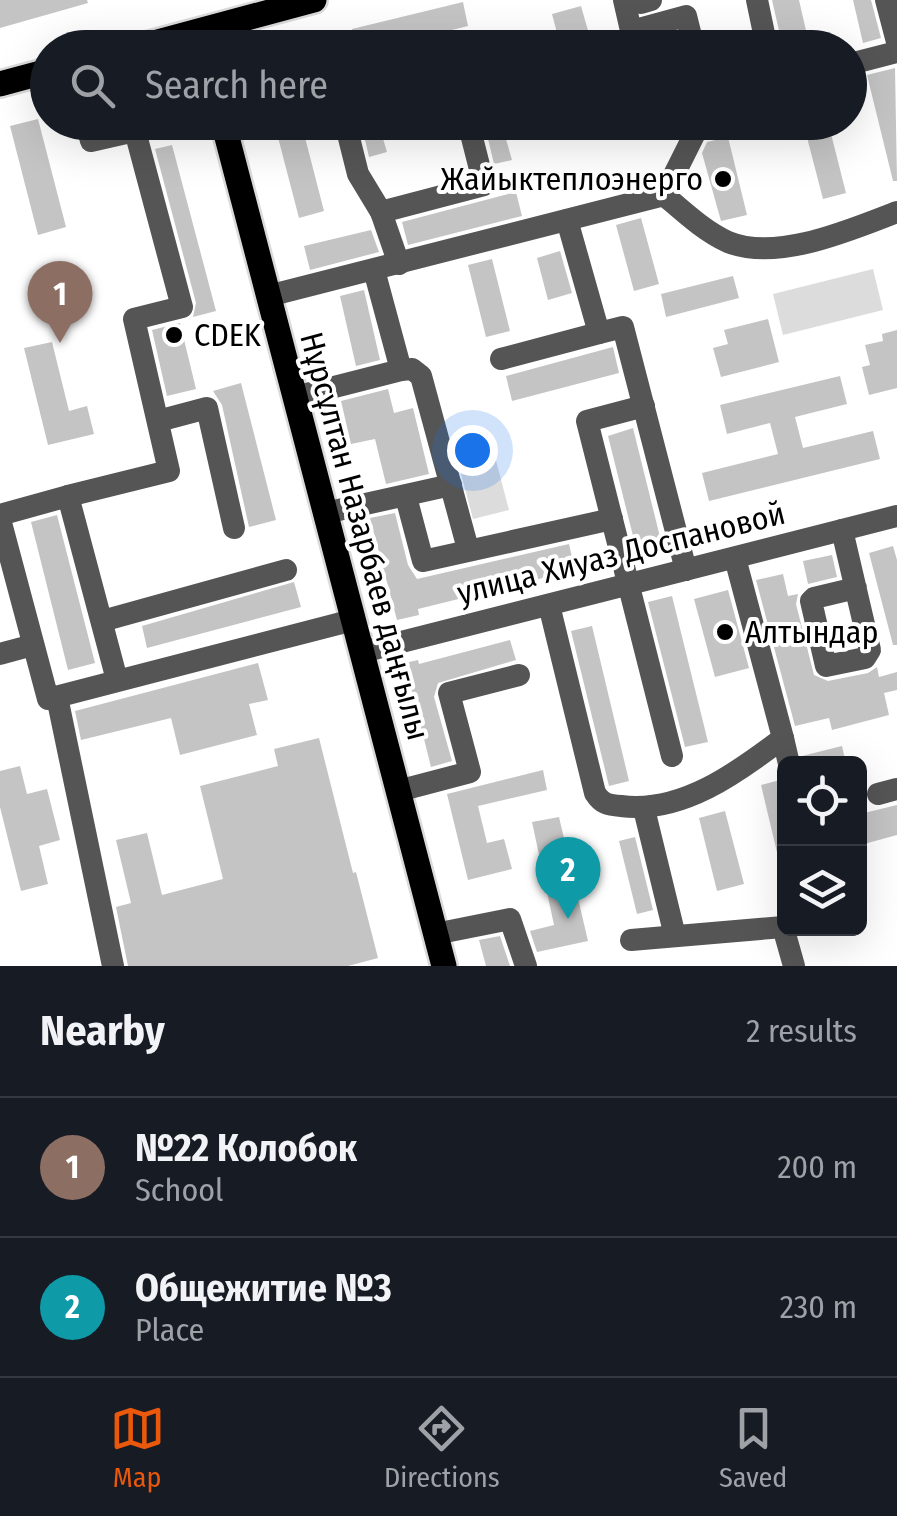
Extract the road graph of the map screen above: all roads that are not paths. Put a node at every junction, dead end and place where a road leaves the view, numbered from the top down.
1 (314, 0) edge
2 (758, 0) edge
3 (886, 0) edge
4 (639, 1) edge
5 (227, 30) edge
6 (634, 30) edge
7 (654, 30) edge
8 (690, 30) edge
9 (764, 30) edge
10 (897, 42) edge
11 (897, 52) edge
12 (867, 60) edge
13 (30, 76) edge
14 (0, 84) edge
15 (137, 140) edge
16 (228, 140) edge
17 (350, 140) edge
18 (473, 140) edge
19 (691, 140) edge
20 (664, 195) junction
21 (382, 212) junction
22 (897, 212) edge
23 (567, 220) junction
24 (400, 264) junction
25 (374, 270) junction
26 (268, 296) junction
27 (599, 333) junction
28 (501, 359) dead end
29 (401, 370) junction
30 (295, 397) junction
31 (644, 406) junction
32 (158, 421) junction
33 (451, 485) junction
34 (68, 496) junction
35 (406, 496) junction
36 (325, 512) junction
37 (897, 516) edge
38 (612, 520) junction
39 (234, 528) dead end
40 (1, 529) edge
41 (842, 530) junction
42 (468, 550) junction
43 (735, 558) junction
44 (286, 570) dead end
45 (686, 570) junction
46 (628, 585) junction
47 (856, 588) dead end
48 (549, 605) junction
49 (353, 620) junction
50 (102, 621) junction
51 (33, 644) junction
52 (362, 652) junction
53 (0, 654) edge
54 (519, 675) dead end
55 (118, 680) junction
56 (57, 696) junction
57 (783, 738) junction
58 (672, 756) dead end
59 (787, 756) edge
60 (398, 791) junction
61 (644, 809) junction
62 (436, 934) junction
63 (676, 936) junction
64 (632, 940) dead end
65 (112, 966) edge
66 (444, 966) edge
67 (526, 966) edge
68 (794, 966) edge

1 - 5 main road
2 - 9 street
3 - 10 street
4 - 6 street
7 - 8 street
11 - 12 street
13 - 14 main road
15 - 32 street
16 - 26 main road, Нұрсұлтан Назарбаев даңғылы
17 - 21 street
18 - 21 street
19 - 20 street
20 - 22 street
20 - 23 street
21 - 24 street
23 - 24 street
23 - 27 street
24 - 25 street
25 - 26 street
25 - 29 street
26 - 30 main road, Нұрсұлтан Назарбаев даңғылы
27 - 28 street
27 - 31 street
29 - 30 street
29 - 33 street
30 - 36 main road, Нұрсұлтан Назарбаев даңғылы
31 - 38 street
31 - 45 street
32 - 34 street
32 - 39 street
33 - 35 street
33 - 42 street
34 - 40 street
34 - 50 street
35 - 36 street
35 - 42 street
36 - 49 main road, Нұрсұлтан Назарбаев даңғылы
37 - 41 street, улица Хиуаз Доспановой
38 - 42 street
38 - 46 street
40 - 51 street
41 - 43 street, улица Хиуаз Доспановой
41 - 47 street
43 - 45 street, улица Хиуаз Доспановой
43 - 57 street
44 - 50 street
45 - 46 street, улица Хиуаз Доспановой
46 - 48 street, улица Хиуаз Доспановой
46 - 58 street
48 - 52 street, улица Хиуаз Доспановой
48 - 61 street
49 - 52 main road, Нұрсұлтан Назарбаев даңғылы
49 - 55 street
50 - 55 street
51 - 53 street
51 - 56 street
52 - 60 main road, Нұрсұлтан Назарбаев даңғылы
54 - 60 street
55 - 56 street
56 - 65 street
57 - 59 street
57 - 61 street
60 - 62 main road, Нұрсұлтан Назарбаев даңғылы
61 - 63 street
62 - 66 main road, Нұрсұлтан Назарбаев даңғылы
62 - 67 street
63 - 64 street
63 - 68 street

